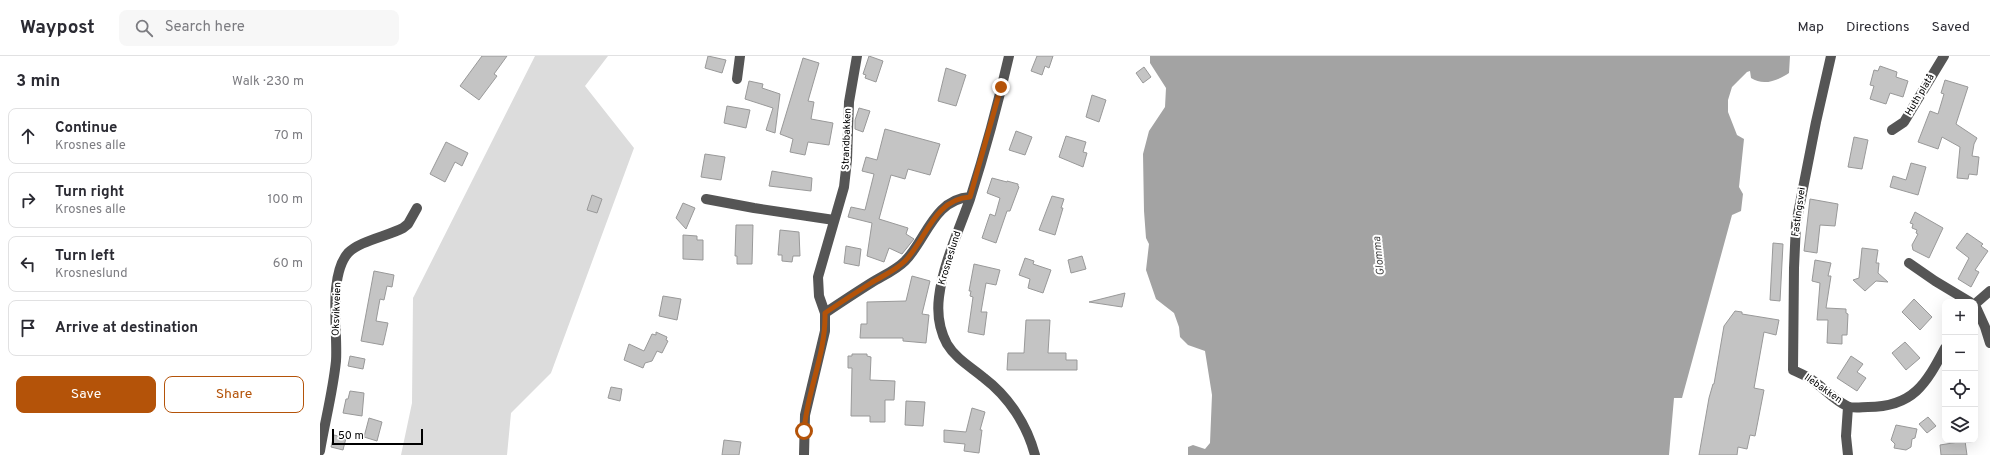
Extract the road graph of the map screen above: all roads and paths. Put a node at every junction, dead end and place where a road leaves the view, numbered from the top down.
1 (740, 56) edge
2 (857, 56) edge
3 (1009, 56) edge
4 (1831, 56) edge
5 (1944, 56) edge
6 (737, 79) dead end
7 (1892, 130) dead end
8 (970, 197) junction
9 (706, 199) dead end
10 (417, 208) dead end
11 (834, 220) junction
12 (1909, 263) dead end
13 (1990, 291) edge
14 (1965, 299) edge
15 (1978, 302) edge
16 (1978, 311) edge
17 (825, 313) junction
18 (1990, 343) edge
19 (1942, 354) edge
20 (1793, 370) joint
21 (1848, 407) junction
22 (320, 451) edge
23 (804, 455) edge
24 (1035, 455) edge
25 (1848, 455) edge

1 - 6 street
2 - 11 street, Strandbakken
3 - 8 street, Krosneslund
4 - 20 street, Fastingsvei
5 - 7 street, Huth platå
8 - 17 street
8 - 24 street, Krosneslund
9 - 11 street
10 - 22 street, Oksvikveien
11 - 17 street, Strandbakken
12 - 14 street
13 - 15 street
16 - 18 street
17 - 23 street, Strandbakken
19 - 21 street, Ilebakken
20 - 21 street, Ilebakken
21 - 25 street

